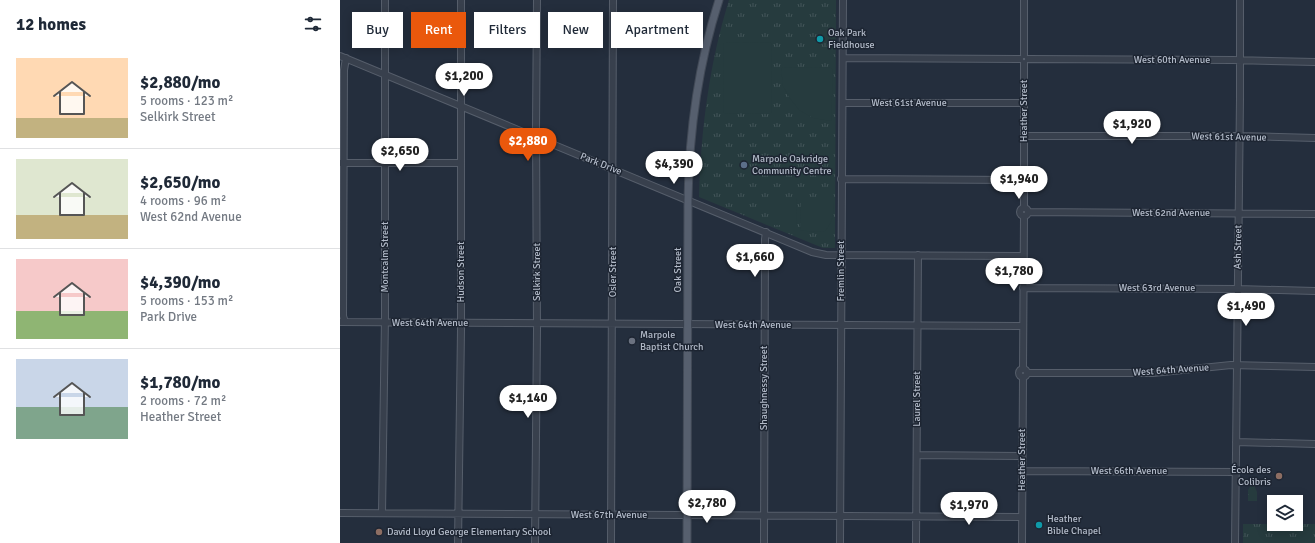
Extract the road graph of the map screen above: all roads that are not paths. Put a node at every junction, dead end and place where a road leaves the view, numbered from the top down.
1 (385, 0) edge
2 (461, 0) edge
3 (537, 0) edge
4 (614, 0) edge
5 (718, 0) edge
6 (843, 0) edge
7 (1024, 0) edge
8 (1240, 0) edge
9 (343, 57) edge
10 (843, 58) junction
11 (1024, 59) junction
12 (1240, 60) junction
13 (1315, 62) edge
14 (384, 74) junction
15 (843, 103) junction
16 (1024, 104) junction
17 (460, 106) junction
18 (1024, 136) junction
19 (1239, 136) junction
20 (536, 137) junction
21 (1315, 138) edge
22 (342, 163) edge
23 (385, 163) junction
24 (460, 163) junction
25 (613, 169) junction
26 (842, 179) junction
27 (1024, 180) junction
28 (688, 200) junction
29 (1025, 212) junction
30 (1239, 213) junction
31 (1315, 214) edge
32 (766, 232) junction
33 (842, 255) junction
34 (918, 255) junction
35 (1023, 256) junction
36 (1023, 288) junction
37 (1238, 289) junction
38 (1315, 291) edge
39 (343, 322) edge
40 (385, 323) junction
41 (460, 323) junction
42 (537, 324) junction
43 (612, 324) junction
44 (688, 325) junction
45 (764, 325) junction
46 (841, 325) junction
47 (918, 326) junction
48 (1023, 326) junction
49 (1237, 365) junction
50 (1315, 367) edge
51 (1024, 373) junction
52 (1236, 442) junction
53 (1315, 444) edge
54 (917, 455) junction
55 (1022, 456) junction
56 (1022, 471) junction
57 (1236, 472) junction
58 (340, 513) edge
59 (382, 513) junction
60 (458, 514) junction
61 (535, 514) junction
62 (611, 515) junction
63 (687, 516) junction
64 (764, 516) junction
65 (840, 516) junction
66 (917, 517) junction
67 (1022, 517) junction
68 (458, 543) edge
69 (535, 543) edge
70 (611, 543) edge
71 (687, 543) edge
72 (764, 543) edge
73 (840, 543) edge
74 (916, 543) edge
75 (1022, 543) edge
76 (1235, 543) edge

1 - 14 street, Montcalm Street
2 - 17 street, Hudson Street
3 - 20 street, Selkirk Street
4 - 25 street, Osler Street
5 - 28 main road, Oak Street
6 - 10 street, Fremlin Street
7 - 11 street, Heather Street
8 - 12 street, Ash Street
9 - 14 street, Park Drive
9 - 22 street
10 - 11 street, West 60th Avenue
10 - 15 street, Fremlin Street
11 - 12 street, West 60th Avenue
11 - 16 street, Heather Street
12 - 13 street, West 60th Avenue
12 - 19 street, Ash Street
14 - 17 street, Park Drive
14 - 23 street, Montcalm Street
15 - 16 street, West 61st Avenue
15 - 26 street, Fremlin Street
16 - 18 street, Heather Street
17 - 20 street, Park Drive
17 - 24 street, Hudson Street
18 - 19 street, West 61st Avenue
18 - 27 street, Heather Street
19 - 21 street, West 61st Avenue
19 - 30 street, Ash Street
20 - 25 street, Park Drive
20 - 42 street, Selkirk Street
22 - 23 street
22 - 39 street
23 - 24 street
23 - 40 street, Montcalm Street
24 - 41 street, Hudson Street
25 - 28 street, Park Drive
25 - 43 street, Osler Street
26 - 27 street
26 - 33 street, Fremlin Street
27 - 29 street, Heather Street
28 - 32 street, Park Drive
28 - 44 main road, Oak Street
29 - 30 street, West 62nd Avenue
29 - 35 street, Heather Street
30 - 31 street, West 62nd Avenue
30 - 37 street, Ash Street
32 - 33 street, Park Drive
32 - 45 street, Shaughnessy Street
33 - 34 street
33 - 46 street, Fremlin Street
34 - 35 street
34 - 47 street, Laurel Street
35 - 36 street, Heather Street
36 - 37 street, West 63rd Avenue
36 - 48 street, Heather Street
37 - 38 street, West 63rd Avenue
37 - 49 street, Ash Street
39 - 40 street, West 64th Avenue
40 - 41 street, West 64th Avenue
40 - 59 street, Montcalm Street
41 - 42 street, West 64th Avenue
41 - 60 street, Hudson Street
42 - 43 street, West 64th Avenue
42 - 61 street, Selkirk Street
43 - 44 street, West 64th Avenue
43 - 62 street, Osler Street
44 - 45 street, West 64th Avenue
44 - 63 main road, Oak Street
45 - 46 street, West 64th Avenue
45 - 64 street, Shaughnessy Street
46 - 47 street, West 64th Avenue
46 - 65 street, Fremlin Street
47 - 48 street, West 64th Avenue
47 - 54 street, Laurel Street
48 - 51 street, Heather Street
49 - 50 street, West 64th Avenue
49 - 51 street, West 64th Avenue
49 - 52 street, Ash Street
51 - 55 street, Heather Street
52 - 53 street
52 - 57 street, Ash Street
54 - 55 street
54 - 66 street, Laurel Street
55 - 56 street, Heather Street
56 - 57 street, West 66th Avenue
56 - 67 street, Heather Street
57 - 76 street, Ash Street
58 - 59 street, West 67th Avenue
59 - 60 street, West 67th Avenue
60 - 61 street, West 67th Avenue
60 - 68 street, Hudson Street
61 - 62 street, West 67th Avenue
61 - 69 street, Selkirk Street
62 - 63 street, West 67th Avenue
62 - 70 street, Osler Street
63 - 64 street, West 67th Avenue
63 - 71 main road, Oak Street
64 - 65 street, West 67th Avenue
64 - 72 street, Shaughnessy Street
65 - 66 street, West 67th Avenue
65 - 73 street, Fremlin Street
66 - 67 street, West 67th Avenue
66 - 74 street, Laurel Street
67 - 75 street, Heather Street

